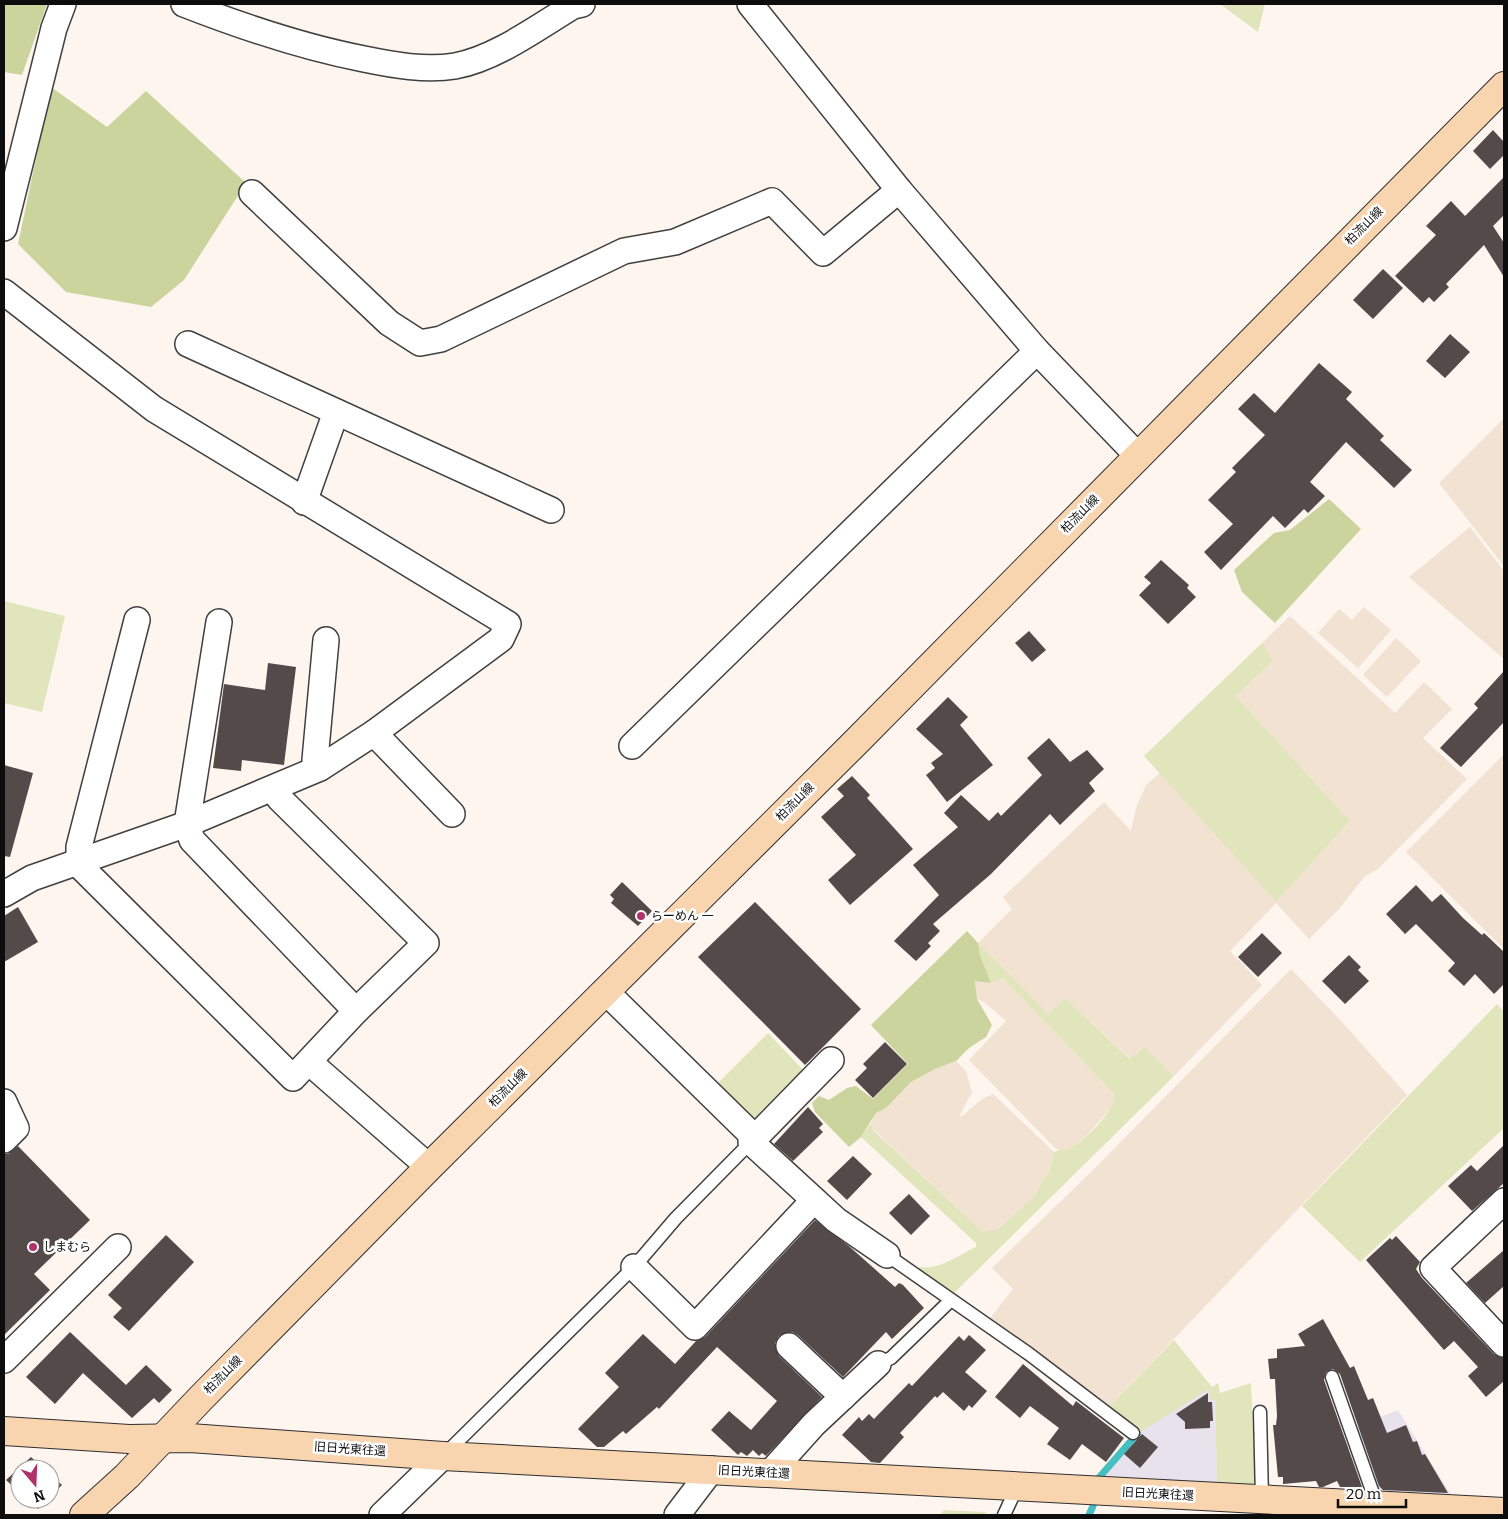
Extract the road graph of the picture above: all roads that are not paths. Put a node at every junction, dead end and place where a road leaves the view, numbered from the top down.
1 (63, 4) edge
2 (184, 4) edge
3 (582, 4) edge
4 (750, 4) edge
5 (1504, 86) edge
6 (899, 190) junction
7 (252, 192) dead end
8 (4, 228) edge
9 (4, 292) edge
10 (188, 344) dead end
11 (1036, 351) junction
12 (336, 412) junction
13 (1138, 456) junction
14 (304, 502) junction
15 (552, 510) dead end
16 (137, 620) dead end
17 (219, 622) dead end
18 (326, 640) dead end
19 (374, 733) junction
20 (632, 746) dead end
21 (320, 768) junction
22 (276, 787) junction
23 (452, 814) dead end
24 (187, 824) junction
25 (78, 861) junction
26 (4, 894) edge
27 (605, 991) junction
28 (356, 1011) junction
29 (831, 1060) dead end
30 (309, 1062) junction
31 (4, 1102) edge
32 (752, 1139) junction
33 (4, 1140) edge
34 (428, 1168) junction
35 (814, 1200) junction
36 (1504, 1201) edge
37 (118, 1247) dead end
38 (887, 1255) joint
39 (634, 1267) junction
40 (951, 1300) junction
41 (1504, 1344) edge
42 (790, 1346) dead end
43 (4, 1360) edge
44 (878, 1364) joint
45 (1332, 1377) dead end
46 (843, 1397) junction
47 (1260, 1412) dead end
48 (4, 1431) edge
49 (1133, 1433) dead end
50 (161, 1439) junction
51 (443, 1456) junction
52 (712, 1469) junction
53 (770, 1473) junction
54 (1017, 1487) junction
55 (1262, 1499) junction
56 (1377, 1505) junction
57 (1504, 1512) edge
58 (84, 1515) edge
59 (382, 1515) edge
60 (677, 1515) edge
61 (1004, 1515) edge

1 - 8 street
2 - 3 street
4 - 6 street
5 - 13 main road, 柏流山線
6 - 7 street
6 - 11 street
9 - 14 street
10 - 12 street
11 - 13 street
11 - 20 street
12 - 14 street
12 - 15 street
13 - 27 main road, 柏流山線
14 - 19 street
16 - 25 street
17 - 24 street
18 - 21 street
19 - 21 street
19 - 23 street
21 - 22 street
22 - 24 street
22 - 28 street
24 - 25 street
24 - 28 street
25 - 26 street
25 - 30 street
27 - 32 street
27 - 34 main road, 柏流山線
28 - 30 street
29 - 32 street
30 - 34 street
31 - 33 street
32 - 35 street
32 - 39 lane
34 - 50 main road, 柏流山線
35 - 38 street
35 - 39 street
36 - 41 street
37 - 43 street
38 - 40 lane
39 - 51 lane
40 - 44 lane
40 - 49 lane
42 - 46 street
44 - 46 street
45 - 56 lane
46 - 53 street
47 - 55 lane
48 - 50 main road, 旧日光東往還
50 - 51 main road, 旧日光東往還
50 - 58 main road, 柏流山線
51 - 52 main road, 旧日光東往還
51 - 59 street
52 - 53 main road, 旧日光東往還
52 - 60 street
53 - 54 main road, 旧日光東往還
54 - 55 main road, 旧日光東往還
54 - 61 lane
55 - 56 main road, 旧日光東往還
56 - 57 main road, 旧日光東往還

